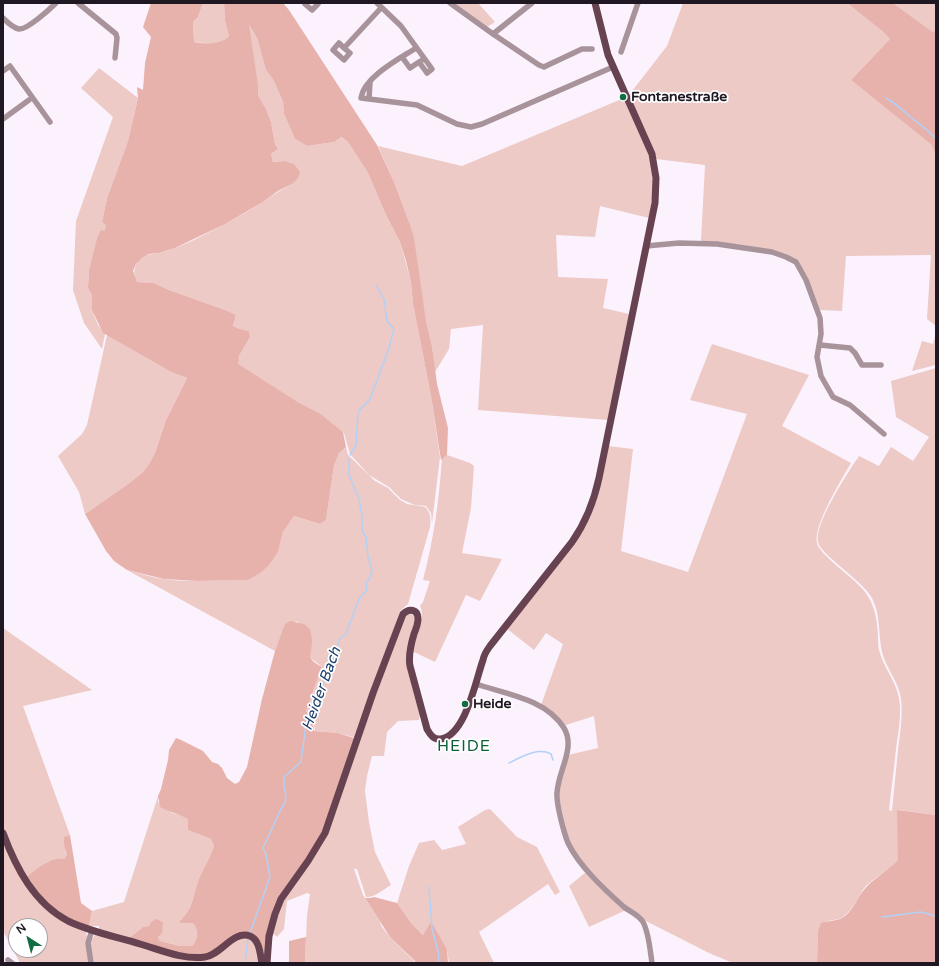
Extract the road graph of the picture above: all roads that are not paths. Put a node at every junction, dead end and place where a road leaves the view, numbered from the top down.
1 (56, 3) edge
2 (79, 3) edge
3 (86, 3) edge
4 (306, 3) edge
5 (317, 3) edge
6 (376, 3) edge
7 (450, 3) edge
8 (532, 3) edge
9 (595, 3) edge
10 (638, 3) edge
11 (382, 8) junction
12 (3, 18) edge
13 (493, 34) junction
14 (344, 48) dead end
15 (416, 48) junction
16 (592, 49) dead end
17 (621, 52) dead end
18 (402, 57) junction
19 (115, 58) dead end
20 (613, 67) junction
21 (3, 71) edge
22 (29, 100) dead end
23 (3, 119) edge
24 (50, 122) dead end
25 (646, 246) junction
26 (820, 345) junction
27 (881, 365) dead end
28 (884, 434) dead end
29 (476, 684) junction
30 (3, 833) edge
31 (92, 930) junction
32 (91, 963) edge
33 (262, 963) edge
34 (267, 963) edge
35 (652, 963) edge

1 - 12 street
2 - 3 street
2 - 19 street
4 - 5 street
6 - 11 street
7 - 13 street
8 - 13 street
9 - 20 main road
10 - 17 street
11 - 14 street
11 - 15 street
13 - 16 street
15 - 18 street
15 - 18 street
18 - 20 street
20 - 25 main road
21 - 24 street
22 - 23 street
25 - 26 street
25 - 29 main road
26 - 27 street
26 - 28 street
29 - 34 main road
29 - 35 street
30 - 31 main road
31 - 32 street
31 - 33 main road

